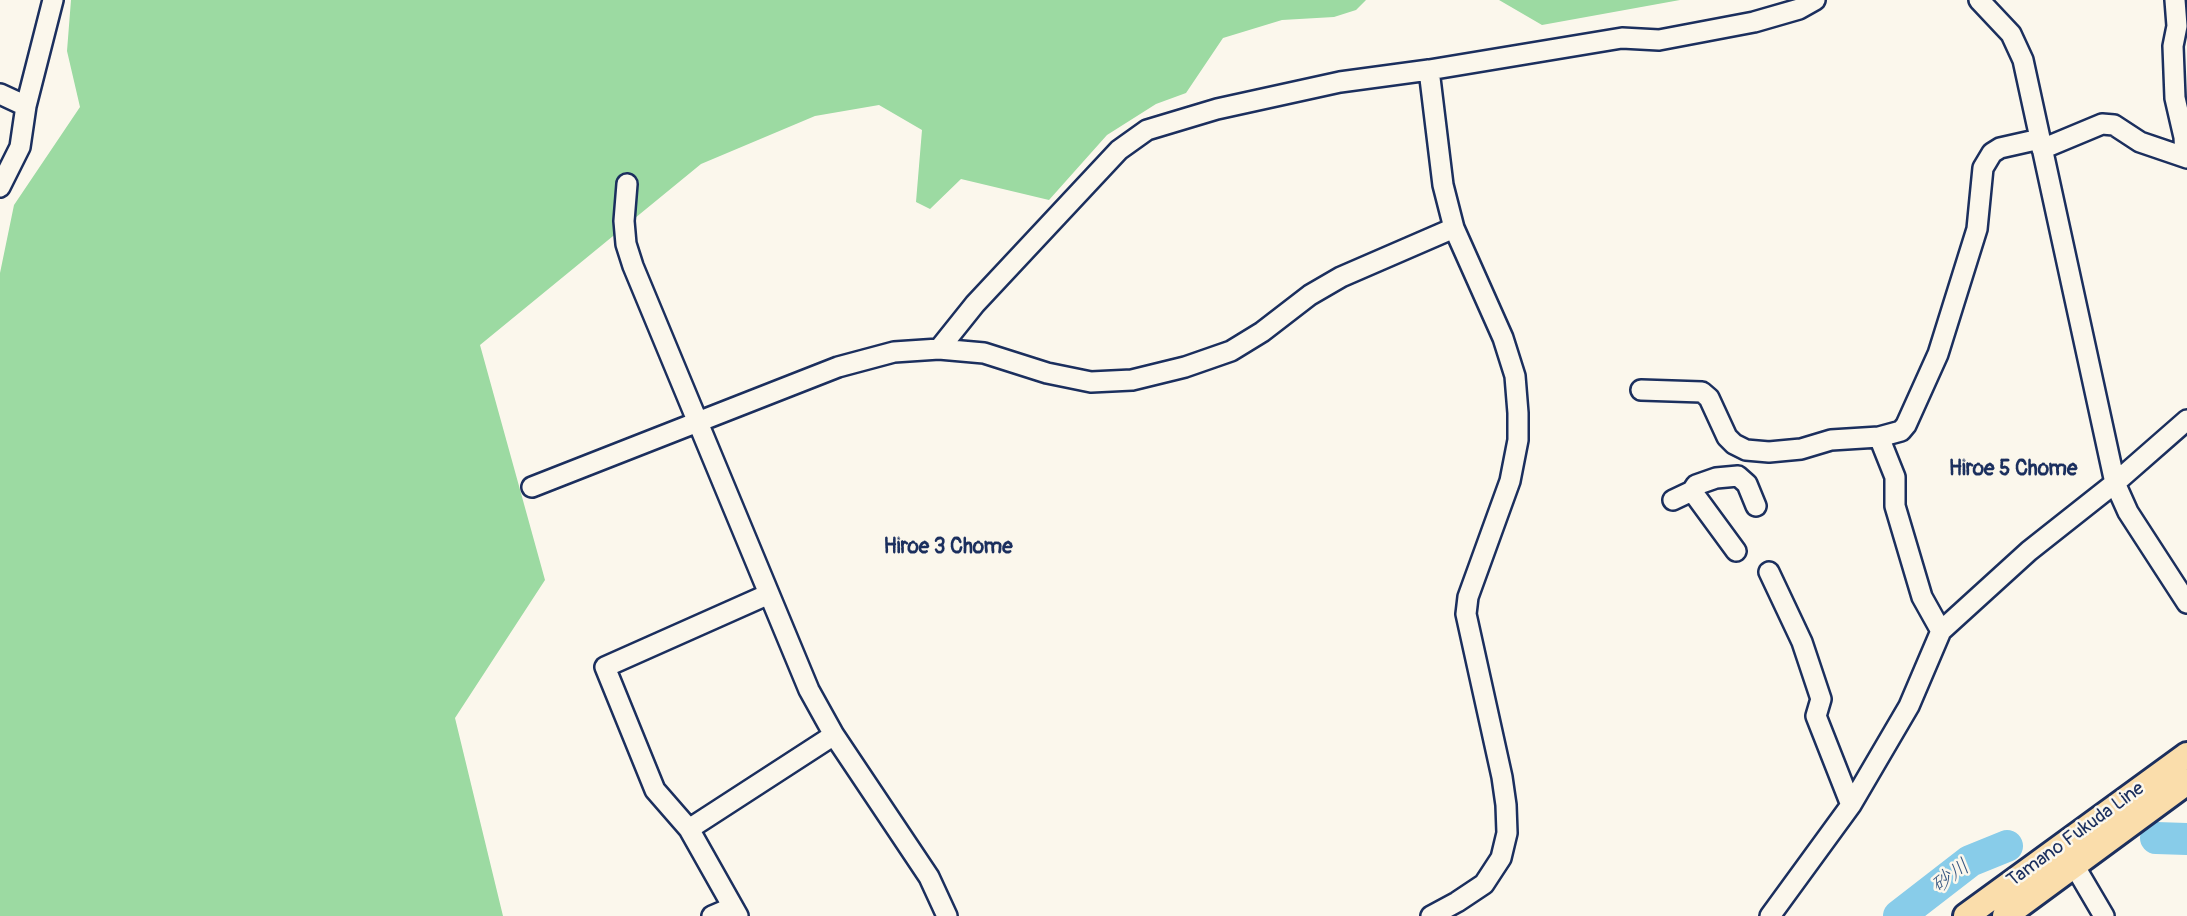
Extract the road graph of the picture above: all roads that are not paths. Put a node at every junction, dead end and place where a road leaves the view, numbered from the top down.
1 (53, 0) edge
2 (1815, 0) edge
3 (1979, 0) edge
4 (2175, 0) edge
5 (2182, 24) edge
6 (1429, 70) junction
7 (0, 94) edge
8 (26, 106) junction
9 (2041, 144) junction
10 (2186, 158) edge
11 (627, 184) dead end
12 (0, 187) edge
13 (1454, 228) junction
14 (939, 349) junction
15 (1641, 390) dead end
16 (2187, 420) edge
17 (698, 422) junction
18 (1880, 437) junction
19 (1750, 450) junction
20 (1738, 476) junction
21 (2115, 484) junction
22 (532, 487) dead end
23 (1692, 491) junction
24 (1673, 500) dead end
25 (1756, 506) dead end
26 (1736, 551) dead end
27 (1769, 572) dead end
28 (2184, 590) edge
29 (769, 594) junction
30 (1941, 631) junction
31 (834, 735) junction
32 (2187, 755) edge
33 (2187, 782) edge
34 (1851, 805) junction
35 (690, 829) junction
36 (2074, 865) junction
37 (735, 912) edge
38 (712, 916) edge
39 (947, 916) edge
40 (1431, 916) edge
41 (1770, 916) edge
42 (1966, 916) edge
43 (2005, 916) edge
44 (2104, 916) edge

1 - 8 street
2 - 6 street
3 - 9 street
4 - 5 street
5 - 10 street
6 - 13 street
6 - 14 street
7 - 8 street
8 - 12 street
9 - 10 street
9 - 18 street
9 - 21 street
11 - 17 street
13 - 14 street
13 - 40 street
14 - 17 street
15 - 19 street
16 - 21 street
17 - 22 street
17 - 29 street
18 - 19 street
18 - 30 street
19 - 20 street
20 - 23 street
20 - 25 street
21 - 28 street
21 - 30 street
23 - 24 street
23 - 26 street
27 - 34 street
29 - 31 street
29 - 35 street
30 - 34 street
31 - 35 street
31 - 39 street
32 - 42 main road, Tamano Fukuda Line
33 - 36 main road, Tamano Fukuda Line
34 - 41 street
35 - 37 street
36 - 43 main road, Tamano Fukuda Line
36 - 44 street
37 - 38 street

